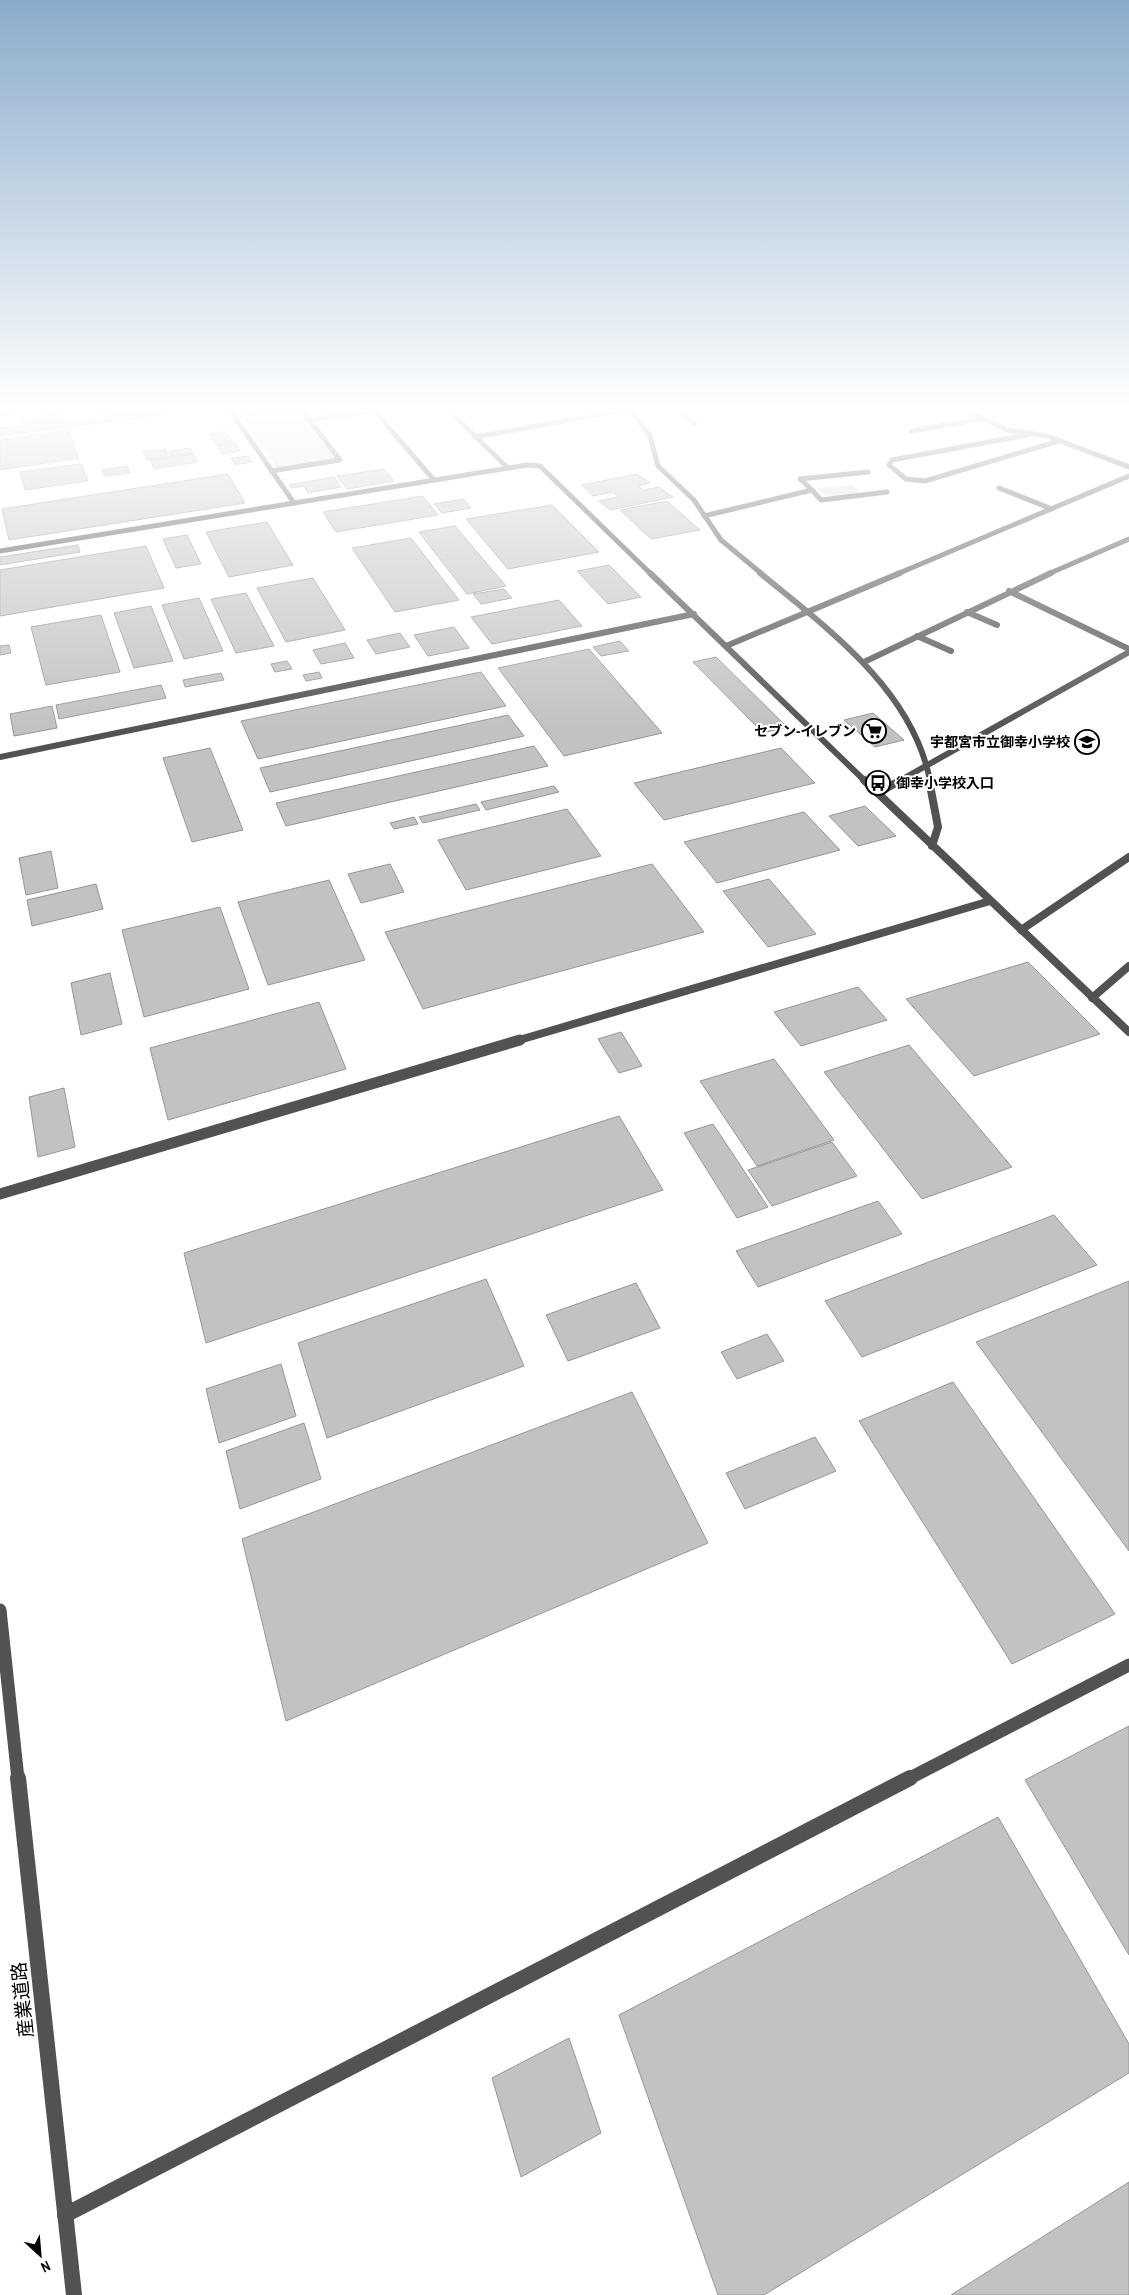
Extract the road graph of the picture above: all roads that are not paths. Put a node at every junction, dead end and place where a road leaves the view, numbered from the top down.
1 (214, 516) edge
2 (593, 516) edge
3 (704, 516) edge
4 (1035, 516) edge
5 (1129, 539) edge
6 (0, 551) edge
7 (1010, 591) junction
8 (808, 611) junction
9 (967, 612) junction
10 (694, 614) junction
11 (997, 625) dead end
12 (917, 636) junction
13 (726, 646) junction
14 (950, 651) dead end
15 (1129, 651) edge
16 (864, 662) junction
17 (0, 757) edge
18 (927, 766) junction
19 (878, 793) junction
20 (932, 846) junction
21 (1129, 857) edge
22 (990, 901) junction
23 (1021, 930) junction
24 (1129, 966) edge
25 (1119, 974) junction
26 (1129, 979) edge
27 (1092, 998) junction
28 (1127, 1028) edge
29 (0, 1194) edge
30 (0, 1610) edge
31 (1129, 1666) edge
32 (65, 2215) junction
33 (74, 2295) edge

1 - 6 street
2 - 10 street
3 - 8 street
4 - 8 street
5 - 7 street
7 - 9 street
7 - 15 street
8 - 13 street
8 - 16 street
9 - 11 street
9 - 12 street
10 - 13 street
10 - 17 street
12 - 14 street
12 - 16 street
13 - 19 street
15 - 18 street
16 - 18 street
18 - 19 street
18 - 20 street
19 - 20 street
20 - 22 street
21 - 23 street
22 - 23 street
22 - 29 street
23 - 27 street
24 - 25 street
25 - 26 street
25 - 27 street
27 - 28 street
30 - 32 street, 産業道路
31 - 32 street
32 - 33 street, 産業道路

